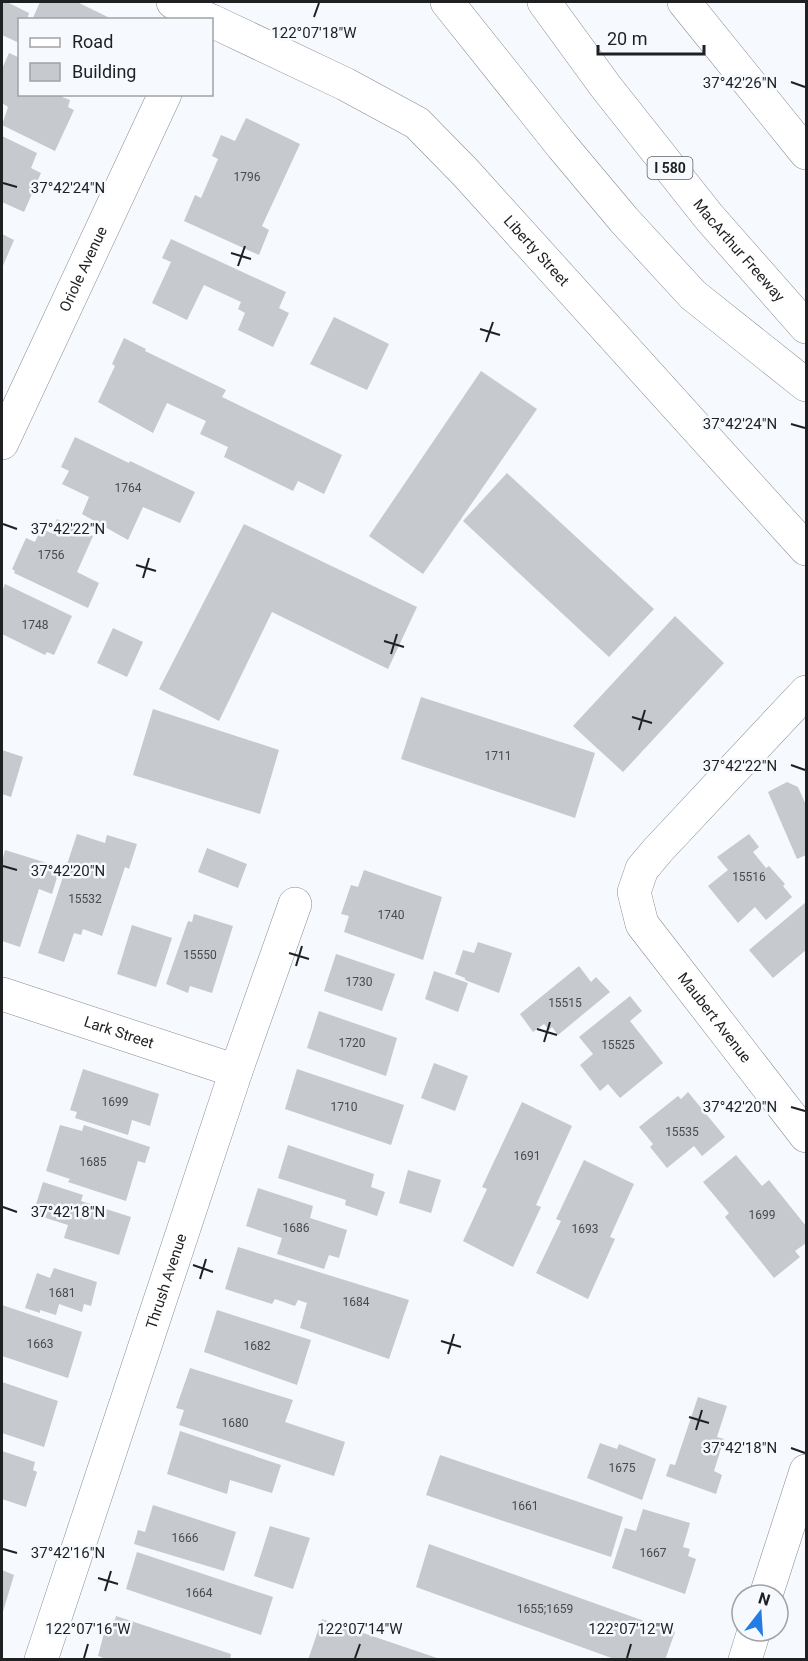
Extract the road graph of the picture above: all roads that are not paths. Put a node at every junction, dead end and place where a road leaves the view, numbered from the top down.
1 (447, 2) edge
2 (544, 2) edge
3 (684, 2) edge
4 (213, 22) edge
5 (164, 96) edge
6 (807, 153) edge
7 (807, 327) edge
8 (807, 385) edge
9 (2, 443) edge
10 (807, 549) edge
11 (807, 692) edge
12 (295, 904) dead end
13 (2, 994) edge
14 (236, 1071) junction
15 (807, 1136) edge
16 (807, 1471) edge
17 (770, 1583) edge
18 (750, 1643) edge
19 (41, 1659) edge
20 (745, 1659) edge

1 - 8 main road
2 - 7 main road, MacArthur Freeway / I 580
3 - 6 main road
4 - 10 main road, Liberty Street
5 - 9 main road, Oriole Avenue
11 - 15 main road, Maubert Avenue
12 - 14 main road, Thrush Avenue
13 - 14 main road, Lark Street
14 - 19 main road, Thrush Avenue
16 - 17 main road
18 - 20 main road

